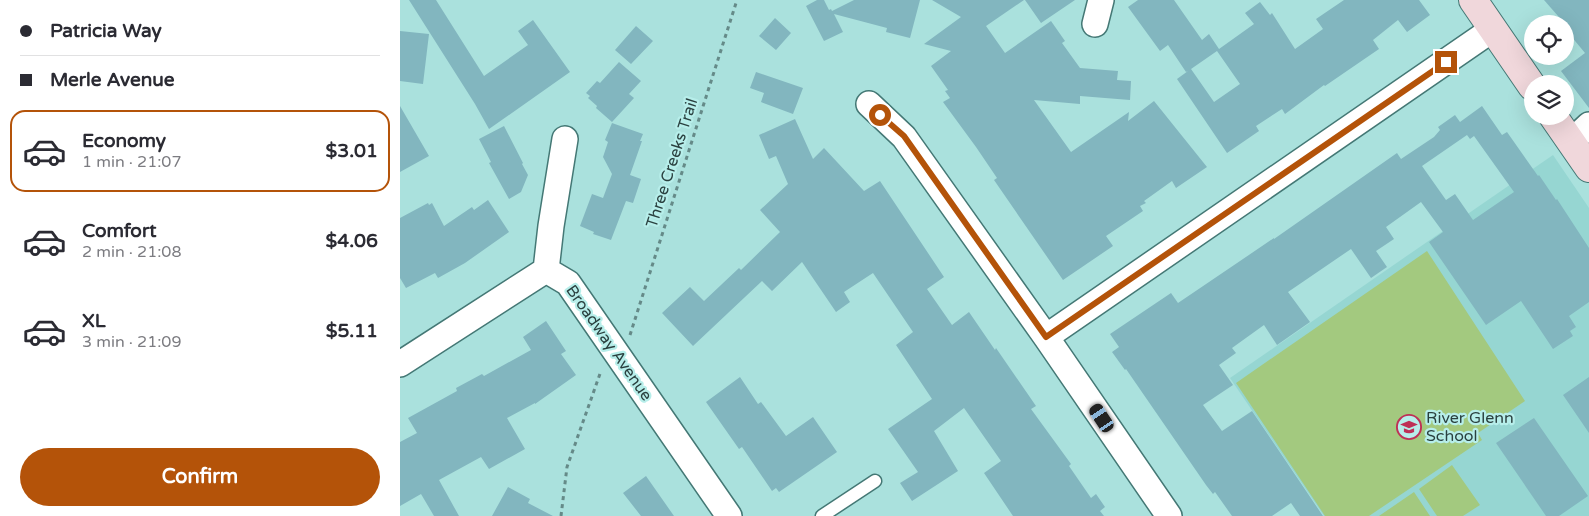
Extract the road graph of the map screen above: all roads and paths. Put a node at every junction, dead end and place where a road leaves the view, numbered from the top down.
1 (737, 0) edge
2 (1101, 0) edge
3 (1473, 0) edge
4 (1095, 24) dead end
5 (1493, 28) junction
6 (1525, 75) edge
7 (869, 104) dead end
8 (1567, 125) edge
9 (1580, 133) edge
10 (565, 139) dead end
11 (1589, 168) edge
12 (546, 270) junction
13 (631, 334) dead end
14 (1046, 337) junction
15 (400, 364) edge
16 (600, 372) dead end
17 (875, 481) dead end
18 (562, 516) edge
19 (729, 516) edge
20 (822, 516) edge
21 (1169, 516) edge

1 - 13 path, Three Creeks Trail
2 - 4 street
3 - 5 main road
5 - 6 main road
5 - 14 street
7 - 14 street
8 - 9 main road
9 - 11 main road
10 - 12 street
12 - 15 street
12 - 19 street, Broadway Avenue
14 - 21 street
16 - 18 path
17 - 20 lane

